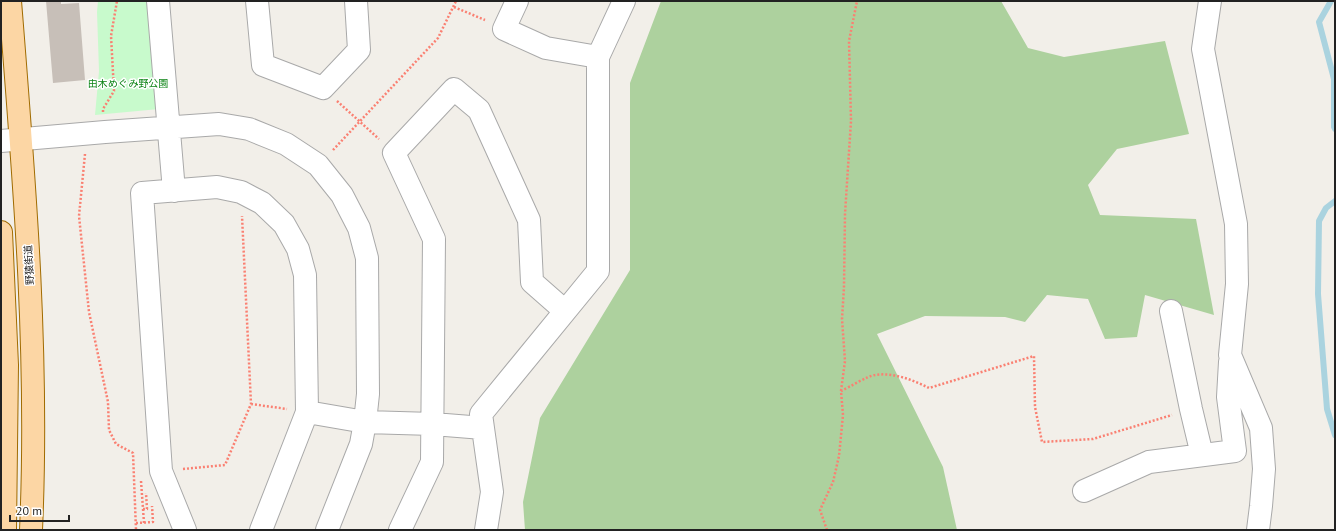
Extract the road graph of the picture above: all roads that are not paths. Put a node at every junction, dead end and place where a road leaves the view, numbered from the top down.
1 (10, 1) edge
2 (158, 1) edge
3 (257, 1) edge
4 (356, 1) edge
5 (517, 1) edge
6 (624, 1) edge
7 (1210, 1) edge
8 (598, 57) junction
9 (168, 127) junction
10 (11, 141) edge
11 (174, 190) junction
12 (1, 232) edge
13 (565, 311) junction
14 (1171, 311) dead end
15 (1230, 355) junction
16 (308, 412) junction
17 (364, 422) junction
18 (433, 424) junction
19 (484, 428) junction
20 (1202, 455) junction
21 (1084, 492) dead end
22 (5, 530) edge
23 (31, 530) edge
24 (185, 530) edge
25 (261, 530) edge
26 (327, 530) edge
27 (400, 530) edge
28 (486, 530) edge
29 (1258, 530) edge

1 - 10 main road, 野猿街道
2 - 9 street
3 - 4 street
5 - 8 street
6 - 8 street
7 - 15 street
8 - 13 street
9 - 10 street
9 - 11 street
9 - 17 street
10 - 23 main road, 野猿街道
11 - 16 street
11 - 24 street
12 - 22 main road
13 - 18 street
13 - 19 street
14 - 20 street
15 - 20 street
15 - 29 street
16 - 17 street
16 - 25 street
17 - 18 street
17 - 26 street
18 - 19 street
18 - 27 street
19 - 28 street
20 - 21 street

